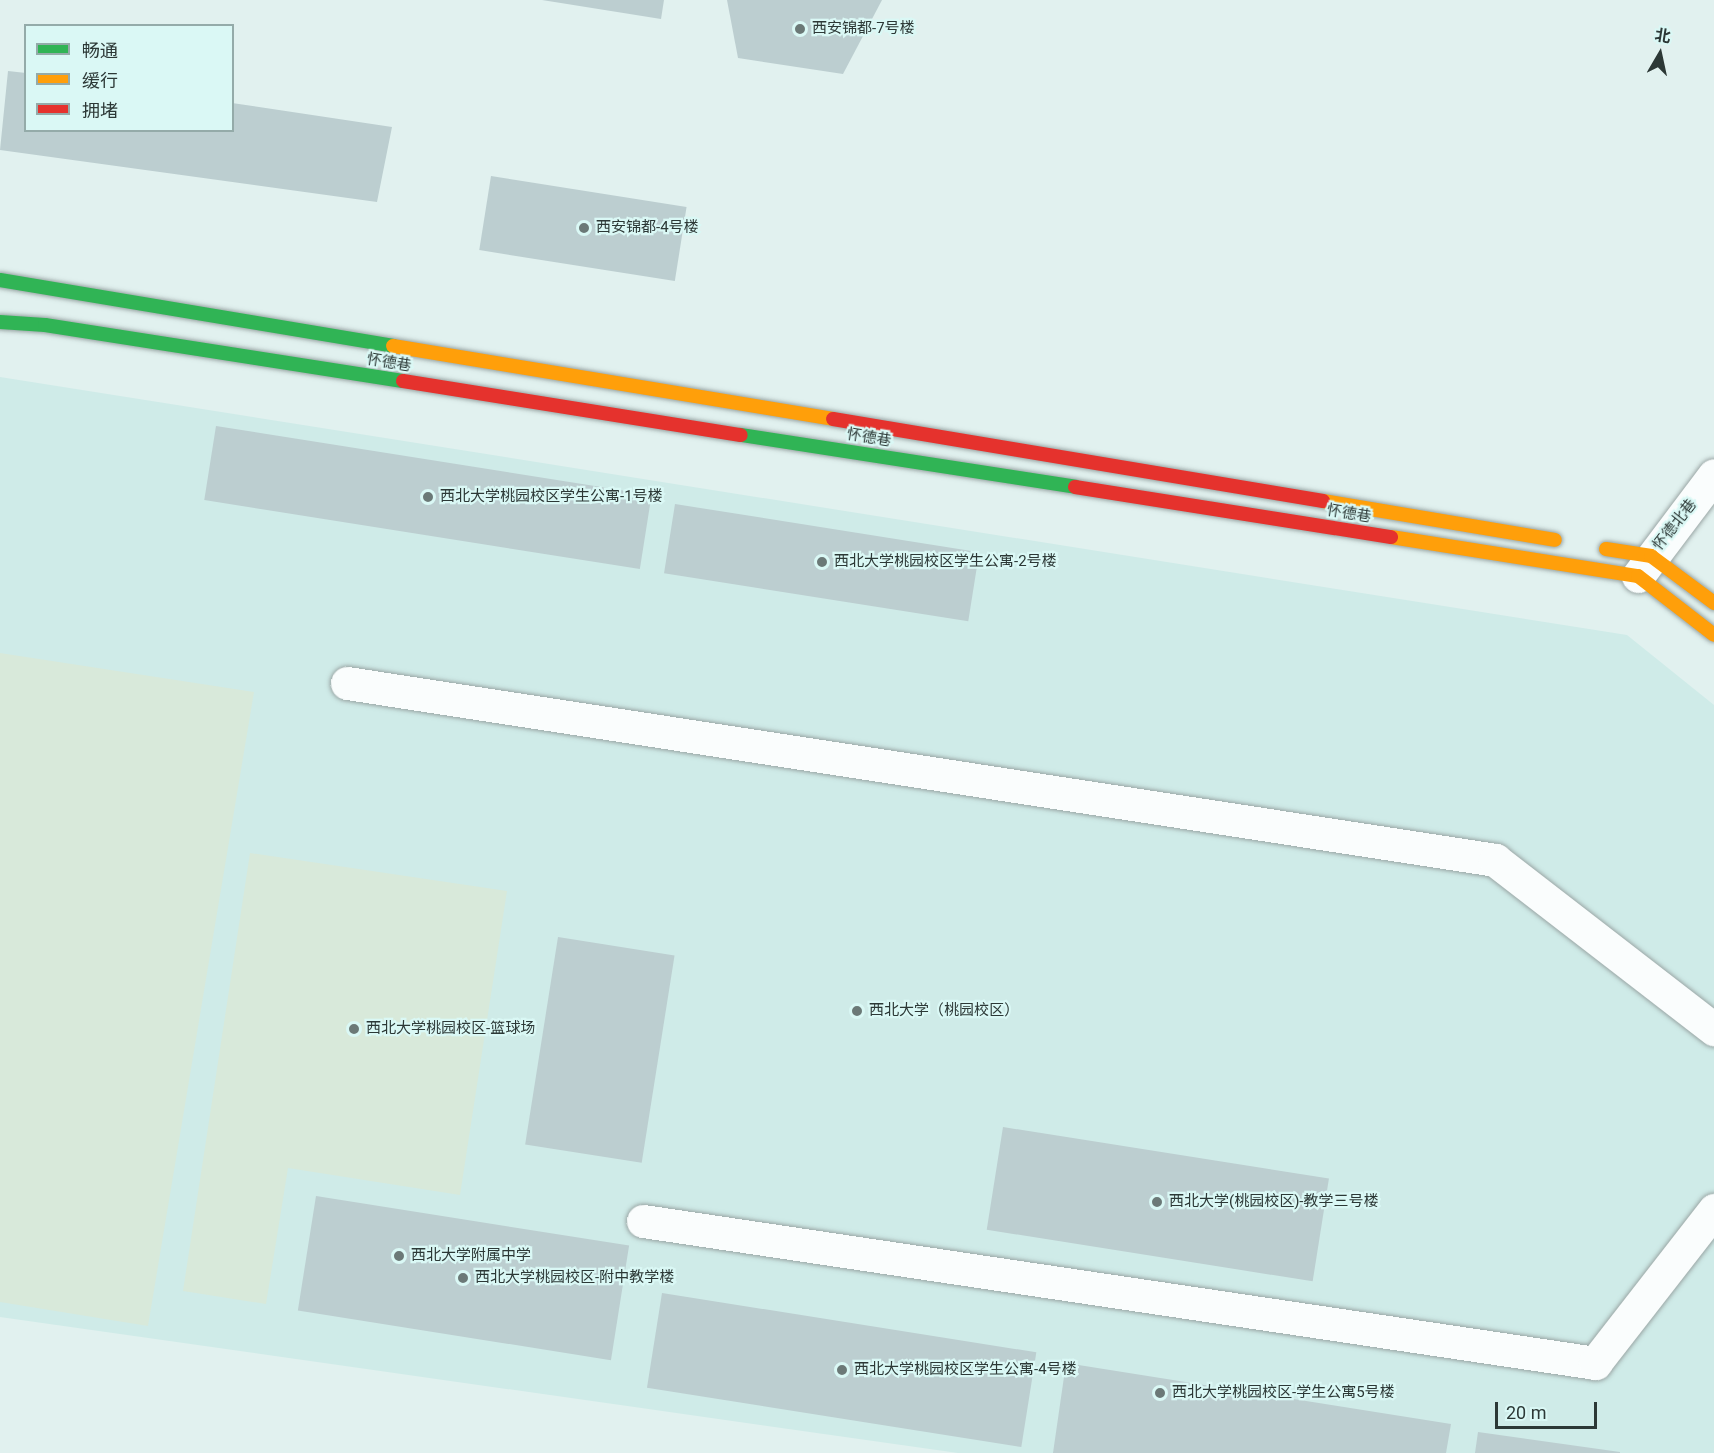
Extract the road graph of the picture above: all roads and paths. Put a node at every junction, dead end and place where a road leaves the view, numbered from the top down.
1 (0, 280) edge
2 (0, 321) edge
3 (1714, 475) edge
4 (1569, 542) dead end
5 (1593, 546) dead end
6 (1645, 566) junction
7 (1714, 603) edge
8 (1714, 635) edge
9 (348, 683) dead end
10 (1714, 1029) edge
11 (1714, 1210) edge
12 (643, 1221) dead end

1 - 4 street, 怀德巷
2 - 6 street, 怀德巷
3 - 6 street, 怀德北巷
5 - 6 street, 怀德巷
6 - 7 street, 怀德巷
6 - 8 street, 怀德巷
9 - 10 street
11 - 12 street

